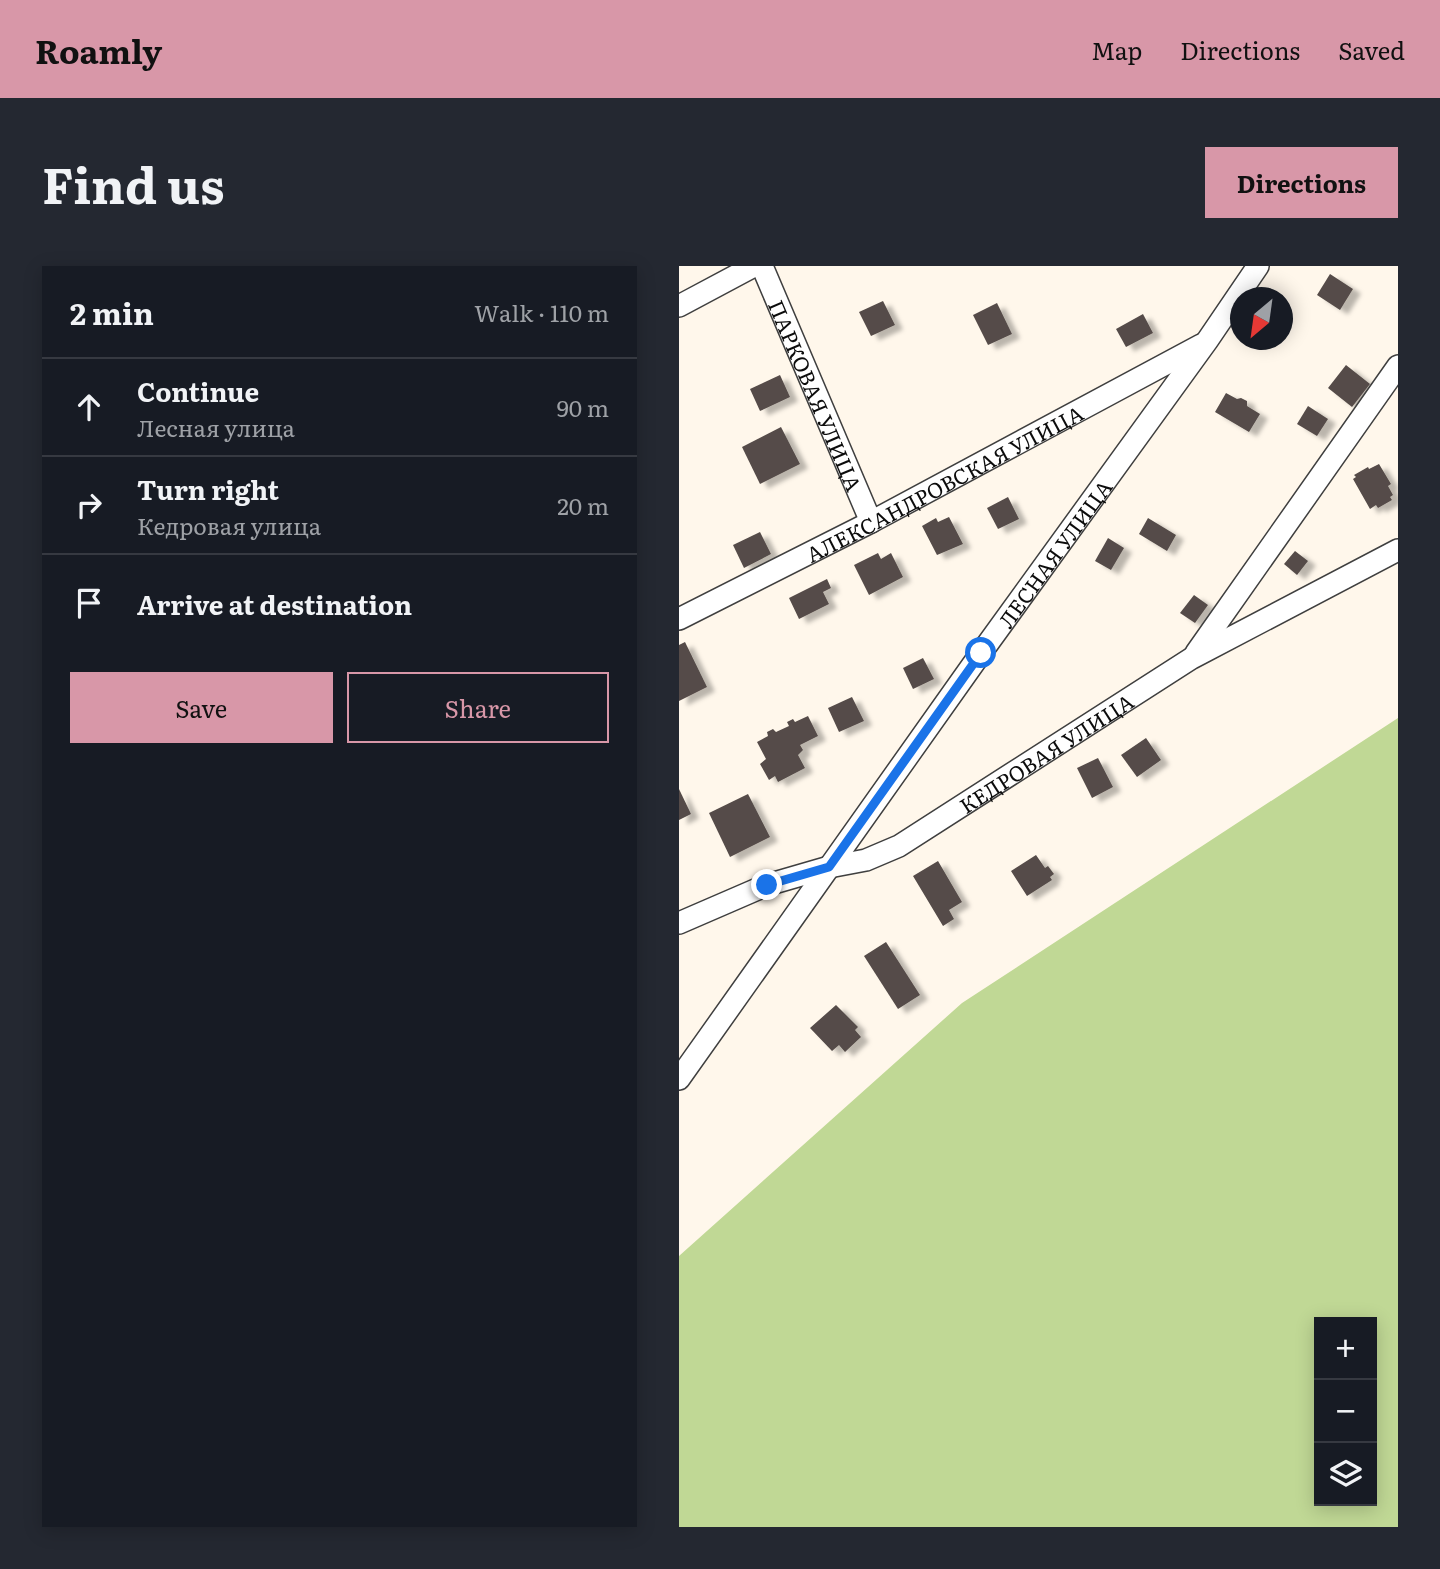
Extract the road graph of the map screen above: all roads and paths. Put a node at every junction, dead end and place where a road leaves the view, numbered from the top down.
1 (754, 266) edge
2 (762, 266) edge
3 (1258, 266) edge
4 (679, 306) edge
5 (1206, 341) junction
6 (1398, 366) edge
7 (871, 522) junction
8 (1398, 550) edge
9 (679, 619) edge
10 (1192, 658) junction
11 (829, 867) junction
12 (679, 923) edge
13 (679, 1079) edge

1 - 4 street
2 - 7 street, ПАРКОВАЯ УЛИЦА
3 - 5 street, ЛЕСНАЯ УЛИЦА
5 - 7 street, АЛЕКСАНДРОВСКАЯ УЛИЦА
5 - 11 street, ЛЕСНАЯ УЛИЦА
6 - 10 street
7 - 9 street, АЛЕКСАНДРОВСКАЯ УЛИЦА
8 - 10 street, КЕДРОВАЯ УЛИЦА
10 - 11 street, КЕДРОВАЯ УЛИЦА
11 - 12 street, КЕДРОВАЯ УЛИЦА
11 - 13 street, ЛЕСНАЯ УЛИЦА

